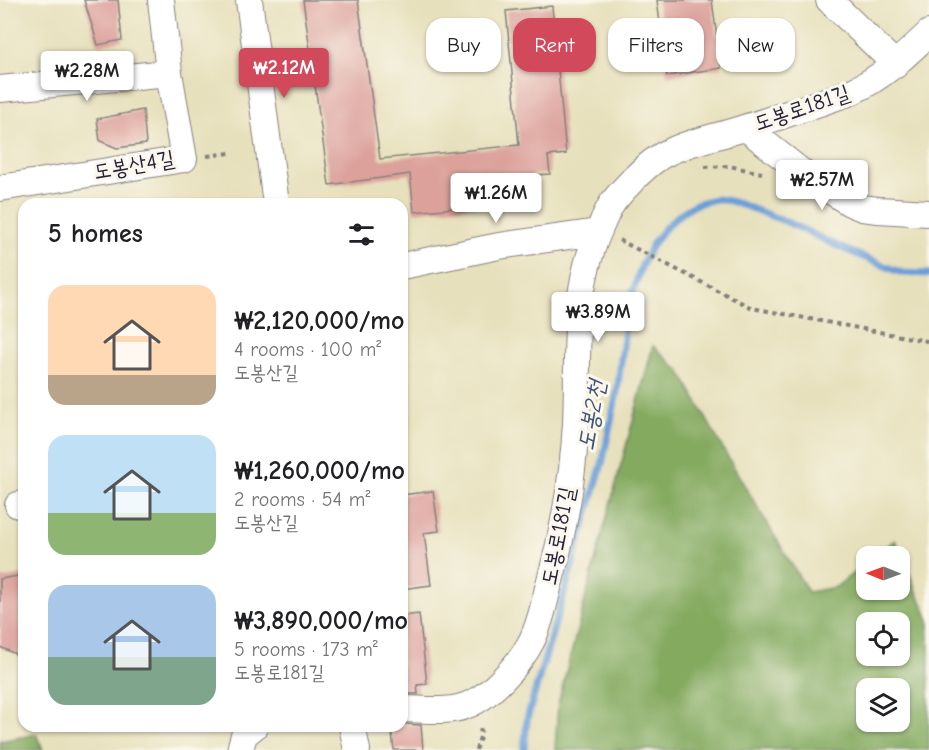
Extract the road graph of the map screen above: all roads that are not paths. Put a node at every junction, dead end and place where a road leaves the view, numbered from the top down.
1 (161, 0) edge
2 (249, 0) edge
3 (829, 0) edge
4 (929, 33) edge
5 (896, 65) junction
6 (169, 73) junction
7 (0, 89) edge
8 (746, 128) junction
9 (0, 188) edge
10 (275, 198) edge
11 (929, 213) edge
12 (606, 235) junction
13 (408, 265) edge
14 (408, 709) edge
15 (248, 732) edge
16 (353, 732) edge
17 (240, 750) edge
18 (357, 750) edge

1 - 6 street, 도봉산4길
2 - 10 street
3 - 5 street
4 - 5 street, 도봉로181길
5 - 8 street, 도봉로181길
6 - 7 street
6 - 9 street, 도봉산4길
8 - 11 street
8 - 12 street, 도봉로181길
12 - 13 street
12 - 14 street, 도봉로181길
15 - 17 street
16 - 18 street

